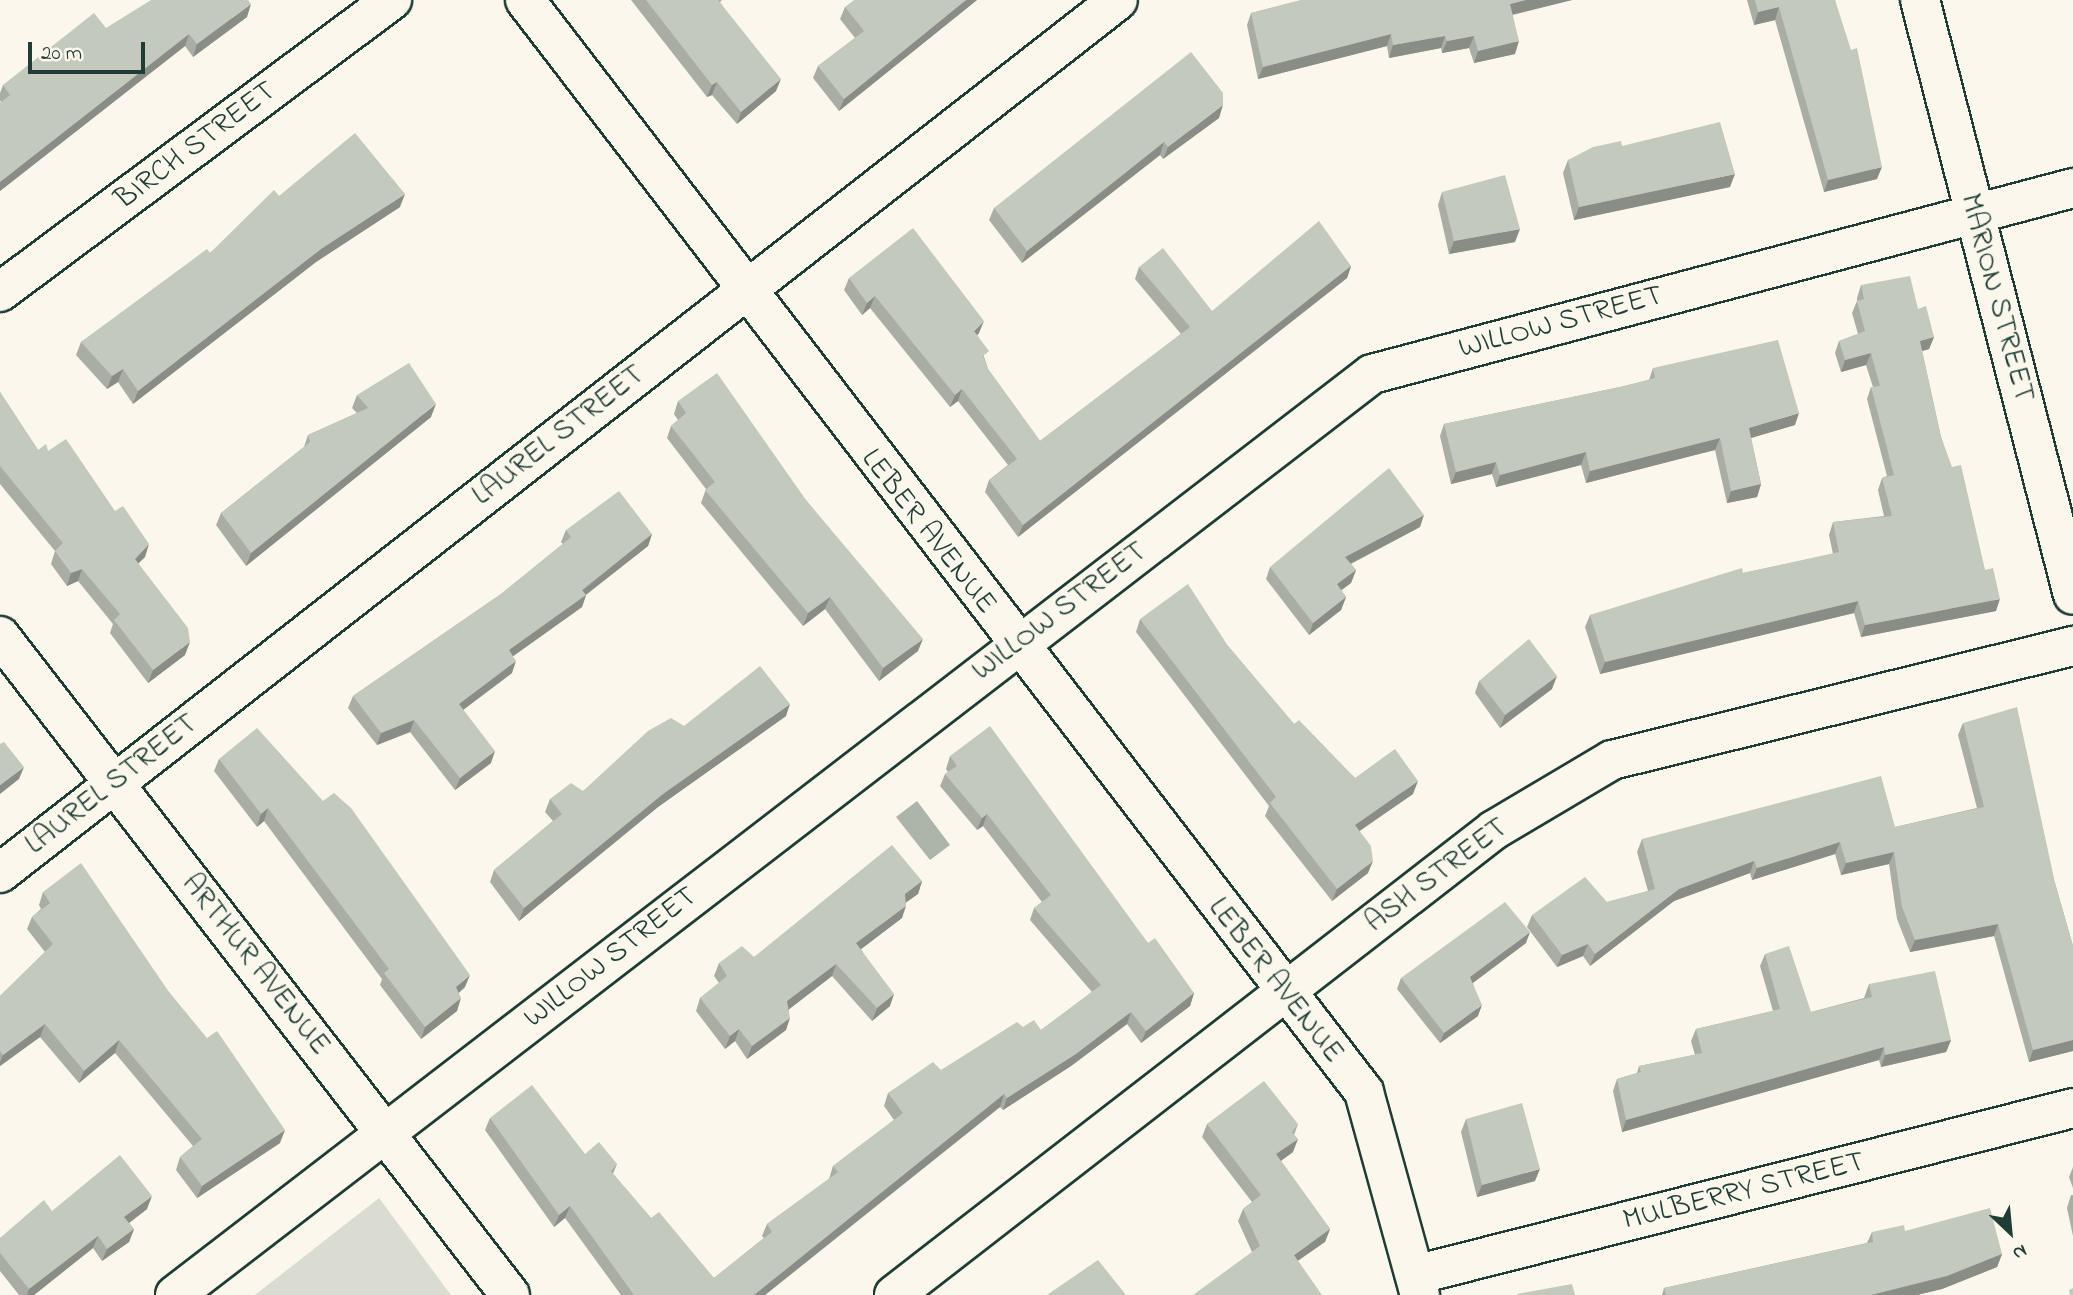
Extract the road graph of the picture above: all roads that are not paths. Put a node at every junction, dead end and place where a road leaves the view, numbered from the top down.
1 (392, 0) edge
2 (525, 0) edge
3 (1118, 0) edge
4 (1920, 0) edge
5 (2073, 188) edge
6 (1974, 213) junction
7 (0, 292) edge
8 (743, 292) junction
9 (2073, 595) edge
10 (0, 636) edge
11 (1016, 645) junction
12 (2073, 646) edge
13 (114, 784) junction
14 (0, 873) edge
15 (1283, 993) junction
16 (2073, 1108) edge
17 (385, 1132) junction
18 (1418, 1285) edge
19 (175, 1295) edge
20 (510, 1295) edge
21 (894, 1295) edge

1 - 7 street, BIRCH STREET
2 - 8 street, LEBER AVENUE
3 - 8 street, LAUREL STREET
4 - 6 street, MARION STREET
5 - 6 street, WILLOW STREET
6 - 9 street, MARION STREET
6 - 11 street, WILLOW STREET
8 - 11 street, LEBER AVENUE
8 - 13 street, LAUREL STREET
10 - 13 street, ARTHUR AVENUE
11 - 15 street, LEBER AVENUE
11 - 17 street, WILLOW STREET
12 - 15 street, ASH STREET
13 - 14 street, LAUREL STREET
13 - 17 street, ARTHUR AVENUE
15 - 18 street, LEBER AVENUE
15 - 21 street, ASH STREET
16 - 18 street, MULBERRY STREET
17 - 19 street, WILLOW STREET
17 - 20 street, ARTHUR AVENUE

